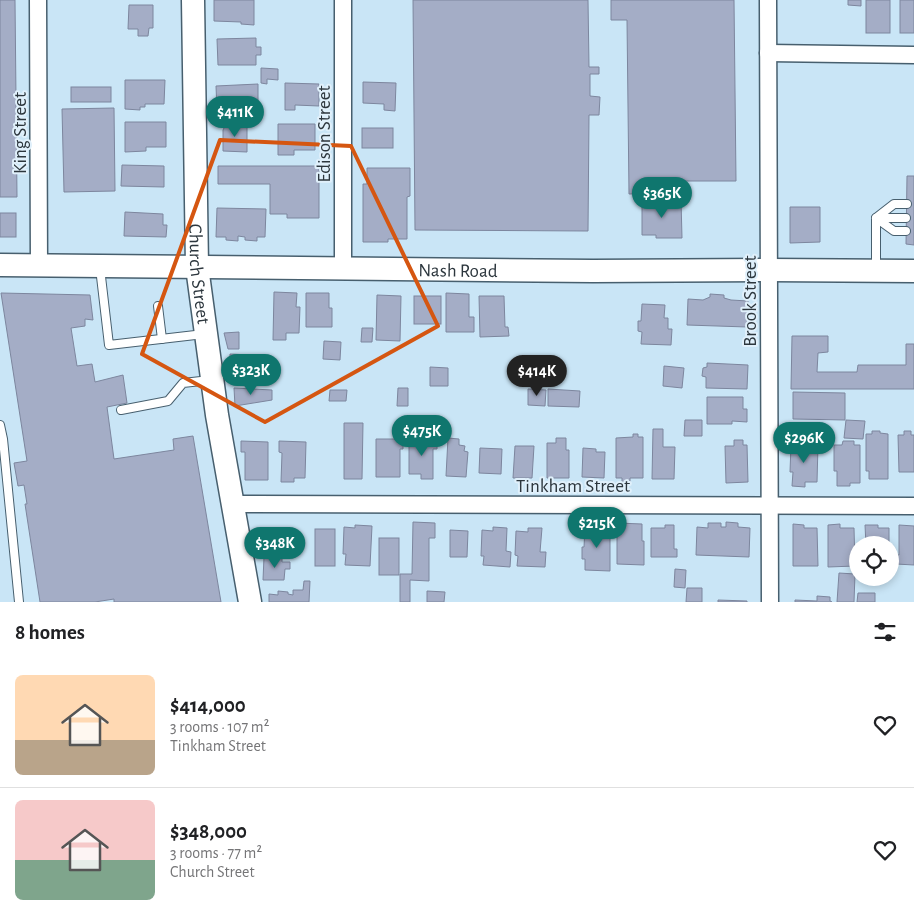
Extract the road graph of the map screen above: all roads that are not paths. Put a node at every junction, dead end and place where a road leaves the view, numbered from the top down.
1 (38, 0) edge
2 (193, 0) edge
3 (343, 0) edge
4 (768, 0) edge
5 (768, 53) junction
6 (914, 55) edge
7 (906, 204) dead end
8 (876, 218) junction
9 (906, 218) dead end
10 (906, 232) dead end
11 (0, 265) edge
12 (39, 266) junction
13 (99, 266) junction
14 (197, 267) junction
15 (342, 267) junction
16 (769, 270) junction
17 (876, 270) junction
18 (914, 271) edge
19 (158, 306) dead end
20 (205, 334) junction
21 (162, 339) junction
22 (211, 379) junction
23 (121, 410) dead end
24 (0, 425) edge
25 (231, 504) junction
26 (769, 505) junction
27 (914, 506) edge
28 (19, 602) edge
29 (250, 602) edge
30 (770, 602) edge

1 - 12 street, King Street
2 - 14 main road, Church Street
3 - 15 street, Edison Street
4 - 5 street, Brook Street
5 - 6 street
5 - 16 street, Brook Street
7 - 8 lane
8 - 9 lane
8 - 10 lane
8 - 17 lane
11 - 12 main road, Nash Road
12 - 13 main road, Nash Road
13 - 14 main road, Nash Road
13 - 21 lane
14 - 15 main road, Nash Road
14 - 20 main road, Church Street
15 - 16 main road, Nash Road
16 - 17 main road, Nash Road
16 - 26 street, Brook Street
17 - 18 main road, Nash Road
19 - 21 lane
20 - 21 lane
20 - 22 main road, Church Street
22 - 23 lane
22 - 25 main road, Church Street
24 - 28 lane
25 - 26 street, Tinkham Street
25 - 29 main road, Church Street
26 - 27 street, Tinkham Street
26 - 30 street, Brook Street

